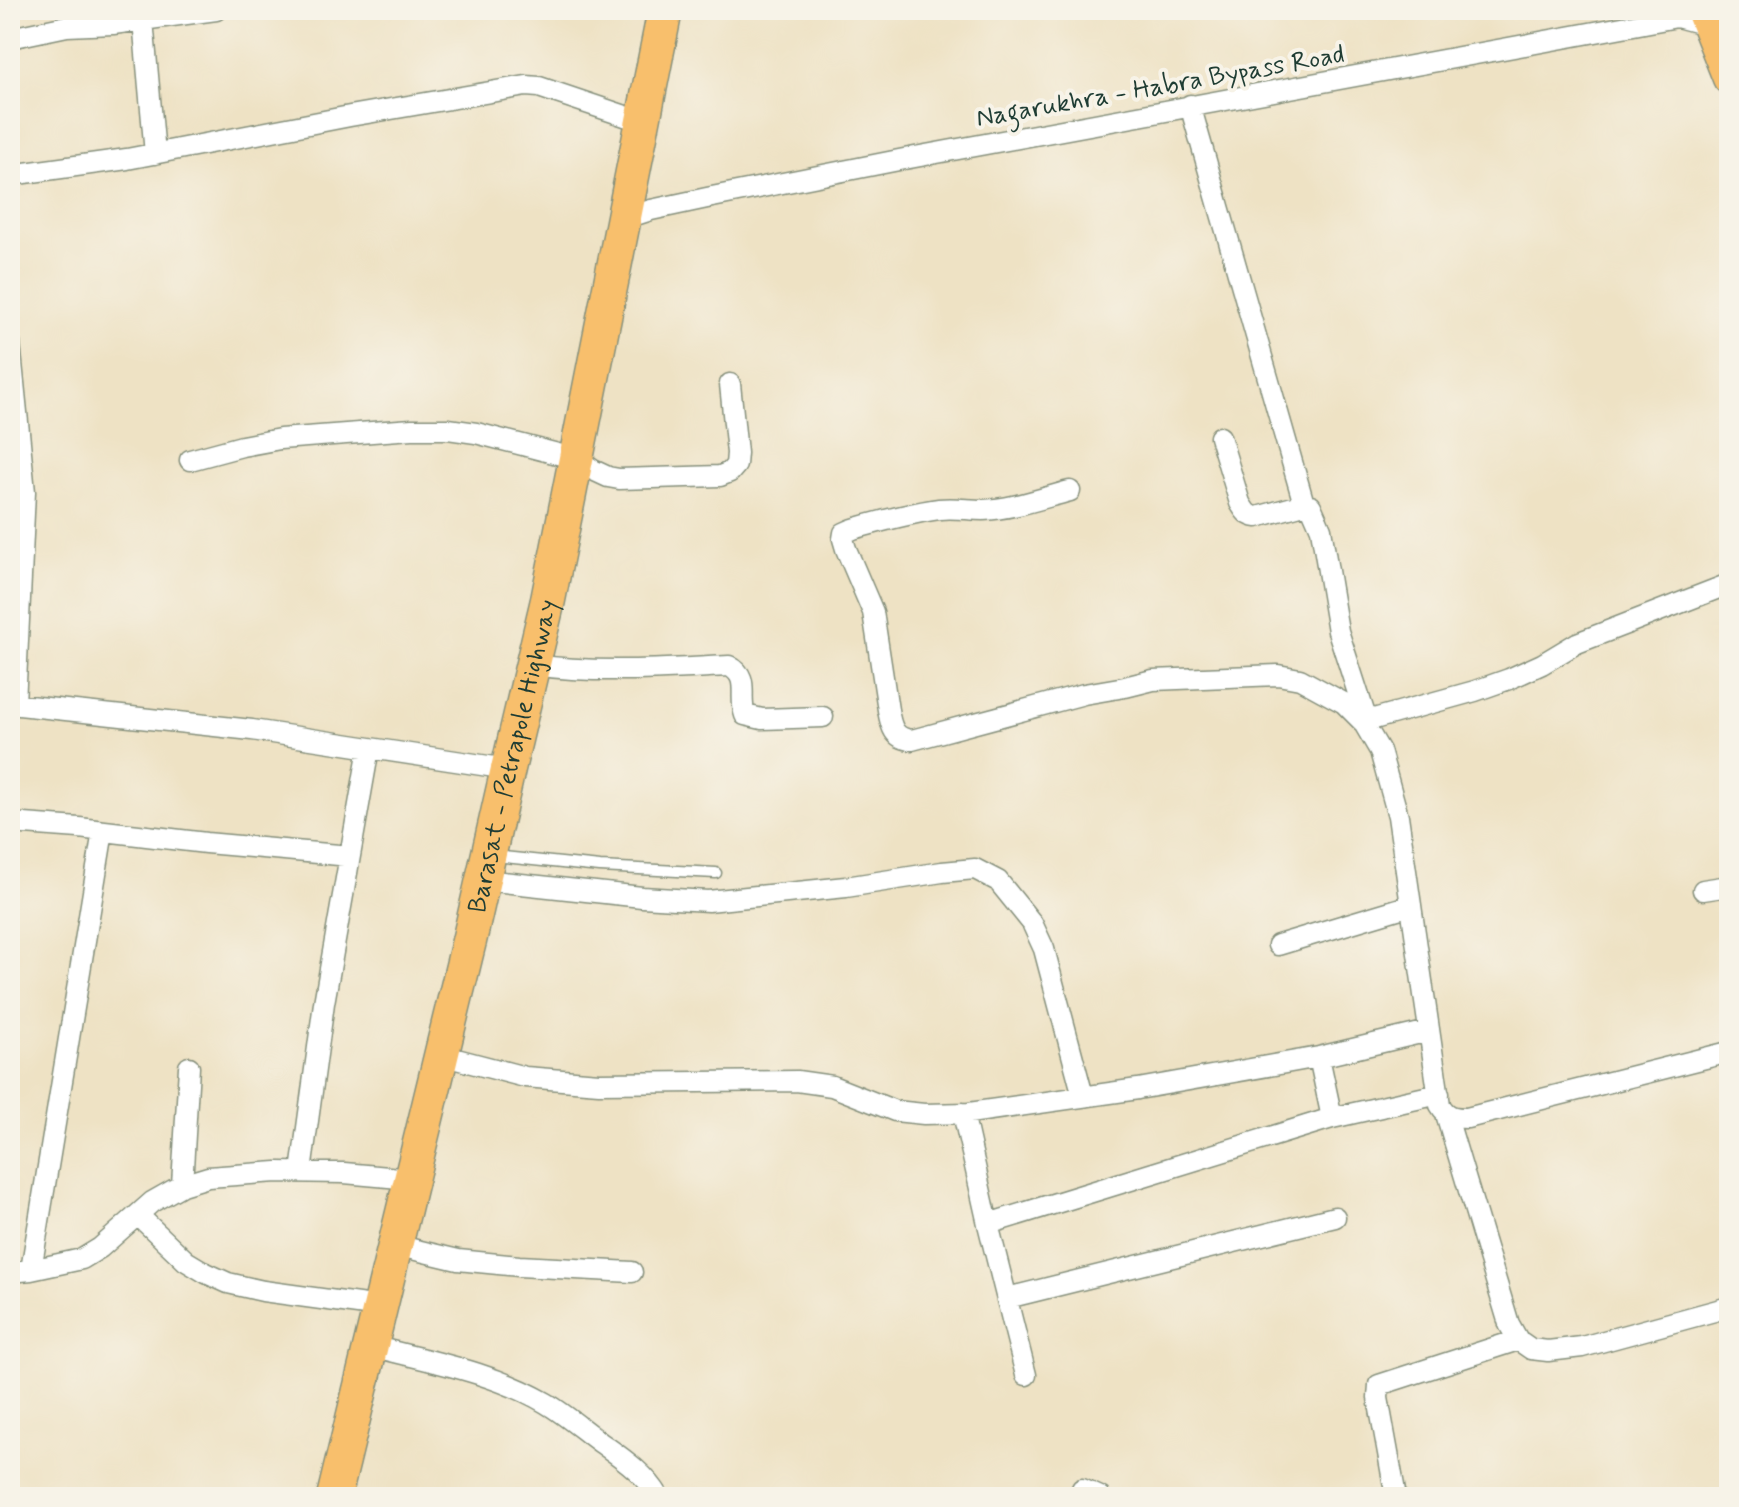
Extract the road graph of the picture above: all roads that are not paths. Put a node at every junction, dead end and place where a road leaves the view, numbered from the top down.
1 (216, 10) edge
2 (665, 10) edge
3 (1693, 15) edge
4 (102, 17) edge
5 (143, 20) junction
6 (10, 38) edge
7 (1729, 78) edge
8 (1190, 105) junction
9 (643, 122) junction
10 (155, 154) junction
11 (10, 175) edge
12 (623, 219) junction
13 (10, 343) edge
14 (730, 384) dead end
15 (1220, 437) dead end
16 (577, 459) junction
17 (190, 460) dead end
18 (1070, 491) dead end
19 (1304, 504) junction
20 (1729, 584) edge
21 (533, 665) junction
22 (13, 704) edge
23 (823, 717) dead end
24 (1365, 722) junction
25 (369, 748) junction
26 (508, 769) junction
27 (10, 823) edge
28 (103, 831) junction
29 (350, 856) junction
30 (486, 868) junction
31 (716, 873) dead end
32 (1729, 886) edge
33 (1703, 890) dead end
34 (1411, 905) junction
35 (1278, 945) dead end
36 (1429, 1031) junction
37 (1729, 1052) edge
38 (441, 1055) junction
39 (1319, 1057) junction
40 (189, 1067) dead end
41 (1439, 1094) junction
42 (1083, 1096) junction
43 (963, 1113) junction
44 (1446, 1114) junction
45 (1332, 1118) junction
46 (301, 1172) junction
47 (411, 1179) junction
48 (182, 1185) junction
49 (138, 1215) junction
50 (1335, 1217) dead end
51 (988, 1224) junction
52 (395, 1245) junction
53 (31, 1270) junction
54 (10, 1272) edge
55 (632, 1272) dead end
56 (1007, 1298) junction
57 (380, 1307) junction
58 (1729, 1307) edge
59 (1518, 1340) junction
60 (371, 1346) junction
61 (1026, 1375) dead end
62 (334, 1497) edge
63 (659, 1497) edge
64 (1396, 1497) edge

1 - 5 street
2 - 9 highway, Barasat - Petrapole Highway
3 - 7 main road
3 - 8 street, Nagarukhra - Habra Bypass Road
4 - 5 street
4 - 6 street
5 - 10 street
8 - 12 street, Nagarukhra - Habra Bypass Road
8 - 19 street
9 - 10 street
9 - 12 highway, Barasat - Petrapole Highway
10 - 11 street
12 - 16 highway, Barasat - Petrapole Highway
13 - 22 street
14 - 16 street
15 - 19 street
16 - 17 street
16 - 21 highway, Barasat - Petrapole Highway
18 - 24 street
19 - 24 street
20 - 24 street
21 - 23 street
21 - 26 highway, Barasat - Petrapole Highway
22 - 25 street
24 - 34 street
25 - 26 street
25 - 29 street
26 - 30 highway, Barasat - Petrapole Highway
27 - 28 street
28 - 29 street
28 - 53 street
29 - 46 street
30 - 31 lane
30 - 38 highway, Barasat - Petrapole Highway
30 - 42 street
32 - 33 street
34 - 35 street
34 - 36 street
36 - 39 street
36 - 41 street
37 - 44 street
38 - 43 street
38 - 47 highway, Barasat - Petrapole Highway
39 - 42 street
39 - 45 street
40 - 48 street
41 - 44 street
41 - 45 street
42 - 43 street
43 - 51 street
44 - 59 street
45 - 51 street
46 - 47 street
46 - 48 street
47 - 52 highway, Barasat - Petrapole Highway
48 - 49 street
49 - 53 street
49 - 57 street
50 - 56 street
51 - 56 street
52 - 55 street
52 - 57 highway, Barasat - Petrapole Highway
53 - 54 street
56 - 61 street
57 - 60 highway, Barasat - Petrapole Highway
58 - 59 street
59 - 64 street
60 - 62 highway, Barasat - Petrapole Highway
60 - 63 street

